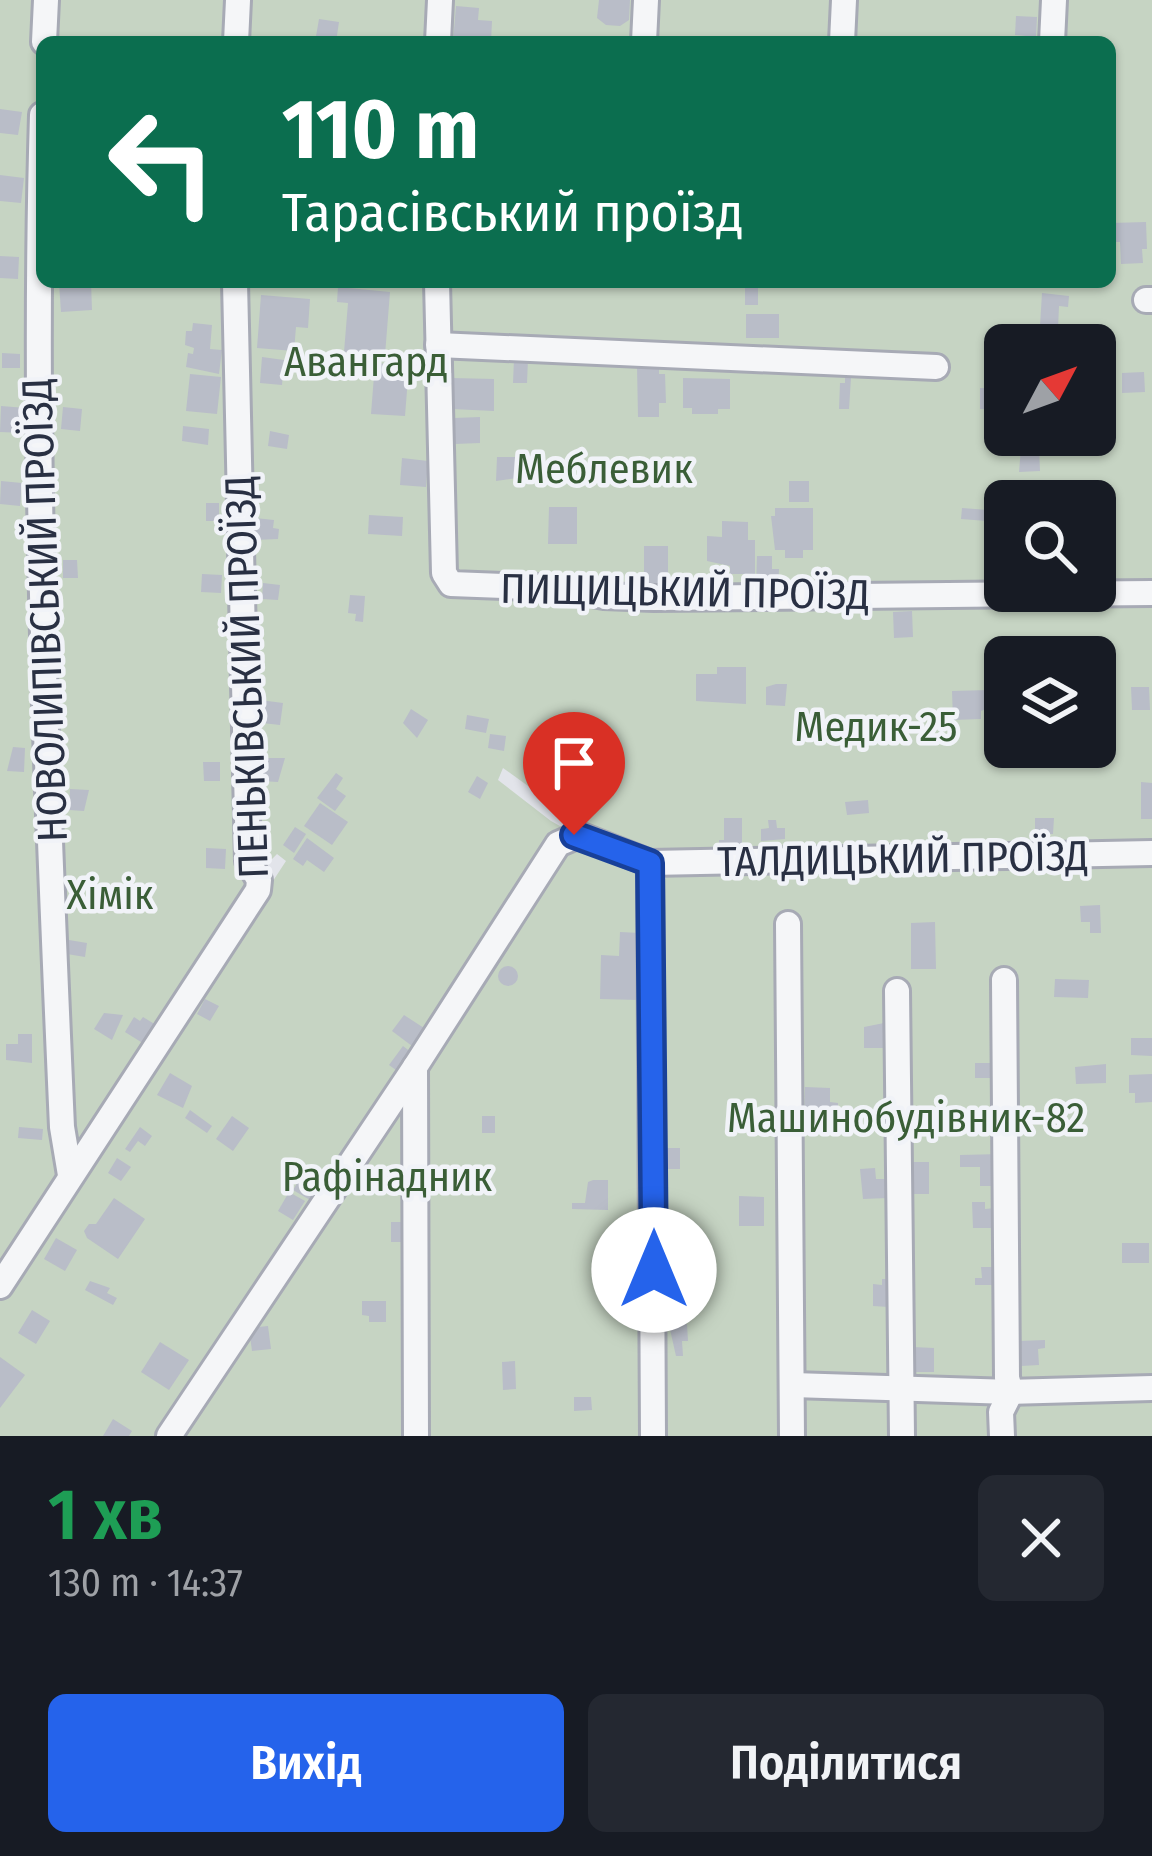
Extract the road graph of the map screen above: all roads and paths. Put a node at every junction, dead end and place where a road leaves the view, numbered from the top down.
1 (46, 0) edge
2 (238, 0) edge
3 (440, 0) edge
4 (646, 0) edge
5 (844, 0) edge
6 (1054, 0) edge
7 (44, 36) edge
8 (236, 36) edge
9 (438, 36) edge
10 (644, 36) edge
11 (842, 36) edge
12 (1052, 36) edge
13 (37, 288) edge
14 (235, 288) edge
15 (437, 288) edge
16 (438, 345) junction
17 (936, 367) dead end
18 (1152, 593) edge
19 (1152, 853) edge
20 (650, 863) junction
21 (788, 924) dead end
22 (1004, 980) dead end
23 (897, 991) dead end
24 (415, 1067) junction
25 (70, 1175) junction
26 (0, 1286) edge
27 (793, 1385) junction
28 (1152, 1388) edge
29 (902, 1390) junction
30 (1011, 1392) junction
31 (169, 1436) edge
32 (416, 1436) edge
33 (652, 1436) edge
34 (792, 1436) edge
35 (902, 1436) edge
36 (1002, 1436) edge

1 - 7 lane
2 - 8 lane
3 - 9 lane
4 - 10 lane
5 - 11 lane
6 - 12 lane
13 - 25 lane, НОВОЛИПІВСЬКИЙ ПРОЇЗД
14 - 25 lane, ПЕНЬКІВСЬКИЙ ПРОЇЗД
15 - 16 lane, ПИЩИЦЬКИЙ ПРОЇЗД
16 - 17 lane
16 - 18 lane, ПИЩИЦЬКИЙ ПРОЇЗД
19 - 20 lane, ТАЛДИЦЬКИЙ ПРОЇЗД
20 - 24 lane
20 - 33 lane
21 - 27 lane
22 - 30 lane
23 - 29 lane
24 - 31 lane
24 - 32 lane
25 - 26 lane, ПЕНЬКІВСЬКИЙ ПРОЇЗД
27 - 29 lane
27 - 34 lane
28 - 30 lane
29 - 30 lane
29 - 35 lane
30 - 36 lane

